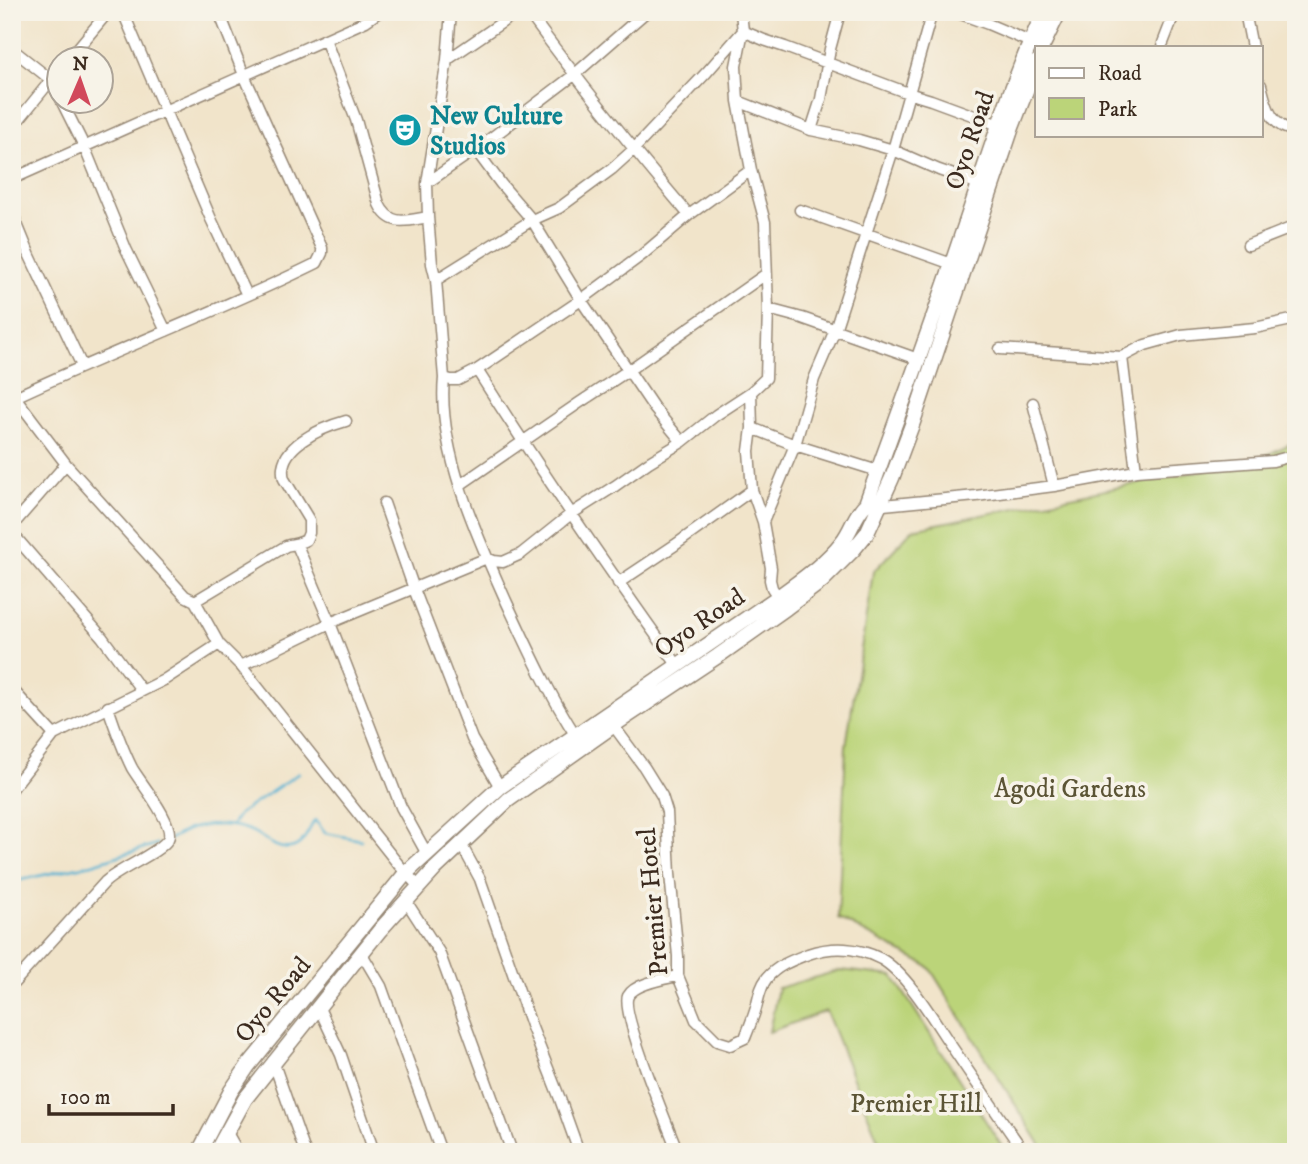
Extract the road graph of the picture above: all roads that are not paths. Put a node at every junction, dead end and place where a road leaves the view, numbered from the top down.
1 (108, 12) edge
2 (123, 12) edge
3 (219, 12) edge
4 (379, 12) edge
5 (451, 12) edge
6 (517, 12) edge
7 (528, 12) edge
8 (646, 12) edge
9 (741, 12) edge
10 (840, 12) edge
11 (932, 12) edge
12 (955, 12) edge
13 (1044, 12) edge
14 (1059, 12) edge
15 (1175, 12) edge
16 (1245, 12) edge
17 (743, 31) junction
18 (325, 39) junction
19 (1163, 43) dead end
20 (1036, 45) edge
21 (80, 46) edge
22 (1252, 46) edge
23 (1035, 47) edge
24 (12, 49) edge
25 (447, 60) junction
26 (828, 63) junction
27 (1035, 67) edge
28 (244, 75) junction
29 (574, 75) junction
30 (46, 76) edge
31 (46, 84) edge
32 (1262, 89) edge
33 (908, 93) junction
34 (738, 101) junction
35 (166, 112) junction
36 (69, 116) edge
37 (999, 125) junction
38 (12, 128) edge
39 (811, 130) junction
40 (1296, 130) edge
41 (84, 146) junction
42 (475, 149) junction
43 (633, 149) junction
44 (893, 150) junction
45 (751, 170) junction
46 (12, 179) edge
47 (427, 183) junction
48 (979, 184) junction
49 (800, 210) dead end
50 (12, 212) edge
51 (689, 215) junction
52 (427, 217) junction
53 (533, 220) junction
54 (1296, 226) edge
55 (866, 233) junction
56 (1248, 245) dead end
57 (952, 264) junction
58 (766, 274) junction
59 (436, 279) junction
60 (247, 295) junction
61 (948, 295) junction
62 (582, 300) junction
63 (768, 309) junction
64 (1296, 319) edge
65 (835, 330) junction
66 (166, 331) junction
67 (1000, 349) dead end
68 (1122, 357) junction
69 (918, 359) junction
70 (82, 366) junction
71 (477, 370) junction
72 (629, 370) junction
73 (444, 378) junction
74 (751, 392) junction
75 (14, 395) edge
76 (1033, 403) dead end
77 (346, 421) dead end
78 (752, 428) junction
79 (523, 442) junction
80 (682, 442) junction
81 (795, 445) junction
82 (1296, 452) edge
83 (66, 464) junction
84 (878, 471) junction
85 (1136, 471) junction
86 (460, 485) junction
87 (1054, 486) junction
88 (752, 490) junction
89 (384, 503) dead end
90 (878, 505) junction
91 (860, 509) junction
92 (571, 514) junction
93 (763, 522) junction
94 (12, 526) edge
95 (12, 533) edge
96 (298, 545) junction
97 (487, 558) junction
98 (618, 583) junction
99 (414, 589) junction
100 (778, 597) junction
101 (195, 601) junction
102 (330, 623) junction
103 (219, 644) junction
104 (241, 666) junction
105 (678, 666) junction
106 (12, 690) edge
107 (142, 691) junction
108 (108, 707) junction
109 (610, 720) junction
110 (54, 735) junction
111 (576, 736) junction
112 (500, 787) junction
113 (12, 789) edge
114 (461, 844) junction
115 (427, 854) junction
116 (406, 873) junction
117 (419, 887) junction
118 (406, 901) junction
119 (362, 954) junction
120 (678, 976) junction
121 (12, 985) edge
122 (319, 1008) junction
123 (273, 1062) junction
124 (226, 1131) junction
125 (199, 1152) edge
126 (216, 1152) edge
127 (238, 1152) edge
128 (305, 1152) edge
129 (374, 1152) edge
130 (441, 1152) edge
131 (512, 1152) edge
132 (579, 1152) edge
133 (678, 1152) edge
134 (1024, 1152) edge

1 - 21 street
2 - 35 street
3 - 28 street
4 - 18 street
5 - 25 street
6 - 25 street
7 - 29 street
8 - 29 street
9 - 17 street
10 - 26 street
11 - 33 street
12 - 20 street
13 - 20 main road, Oyo Road
14 - 20 main road, Oyo Road
15 - 19 street
16 - 22 street
17 - 26 street
17 - 34 street
17 - 43 street
18 - 28 street
18 - 52 street
23 - 37 main road, Oyo Road
24 - 30 street
25 - 47 street
26 - 33 street
26 - 39 street
27 - 61 main road, Oyo Road
28 - 35 street
28 - 60 street
29 - 42 street
29 - 43 street
31 - 38 street
32 - 40 street
33 - 37 street
33 - 44 street
34 - 39 street
34 - 45 street
35 - 41 street
35 - 60 street
36 - 41 street
37 - 48 main road, Oyo Road
39 - 44 street
41 - 46 street
41 - 66 street
42 - 47 street
42 - 53 street
43 - 51 street
43 - 53 street
44 - 48 street
44 - 55 street
45 - 51 street
45 - 58 street
47 - 52 street
48 - 57 main road, Oyo Road
49 - 55 street
50 - 70 street
51 - 62 street
52 - 59 street
53 - 59 street
53 - 62 street
54 - 56 street
55 - 57 street
55 - 65 street
57 - 61 main road, Oyo Road
58 - 63 street
58 - 72 street
59 - 73 street
60 - 66 street
61 - 69 main road, Oyo Road
61 - 90 main road, Oyo Road
62 - 71 street
62 - 72 street
63 - 65 street
63 - 74 street
64 - 68 street
65 - 69 street
65 - 81 street
66 - 70 street
67 - 68 street
68 - 85 street
69 - 84 main road, Oyo Road
70 - 75 street
71 - 73 street
71 - 79 street
72 - 79 street
72 - 80 street
73 - 86 street
74 - 78 street
74 - 80 street
75 - 83 street
76 - 87 street
77 - 96 street
78 - 81 street
78 - 88 street
79 - 86 street
79 - 92 street
80 - 92 street
81 - 84 street
81 - 93 street
82 - 85 street
83 - 94 street
83 - 101 street
84 - 91 main road, Oyo Road
85 - 87 street
86 - 97 street
87 - 90 street
88 - 93 street
88 - 98 street
89 - 99 street
90 - 91 street
90 - 109 main road, Oyo Road
91 - 100 main road, Oyo Road
92 - 97 street
92 - 98 street
93 - 100 street
95 - 107 street
96 - 101 street
96 - 102 street
97 - 99 street
97 - 111 street
98 - 105 street
99 - 102 street
99 - 112 street
100 - 105 main road, Oyo Road
101 - 103 street
102 - 104 street
102 - 115 street
103 - 104 street
103 - 107 street
104 - 116 street
105 - 109 main road, Oyo Road
106 - 110 street
107 - 108 street
108 - 110 street
108 - 121 street
109 - 111 main road, Oyo Road
109 - 114 main road, Oyo Road
109 - 120 street, Premier Hotel
110 - 113 street
111 - 112 main road, Oyo Road
112 - 115 main road, Oyo Road
114 - 117 main road, Oyo Road
114 - 132 street
115 - 116 main road, Oyo Road
116 - 117 street
116 - 125 main road, Oyo Road
117 - 118 main road, Oyo Road
118 - 119 main road, Oyo Road
118 - 131 street
119 - 122 main road, Oyo Road
119 - 130 street
120 - 133 street
120 - 134 street, Premier Hotel
122 - 123 main road, Oyo Road
122 - 129 street
123 - 124 main road, Oyo Road
123 - 128 street
124 - 126 main road, Oyo Road
124 - 127 street

